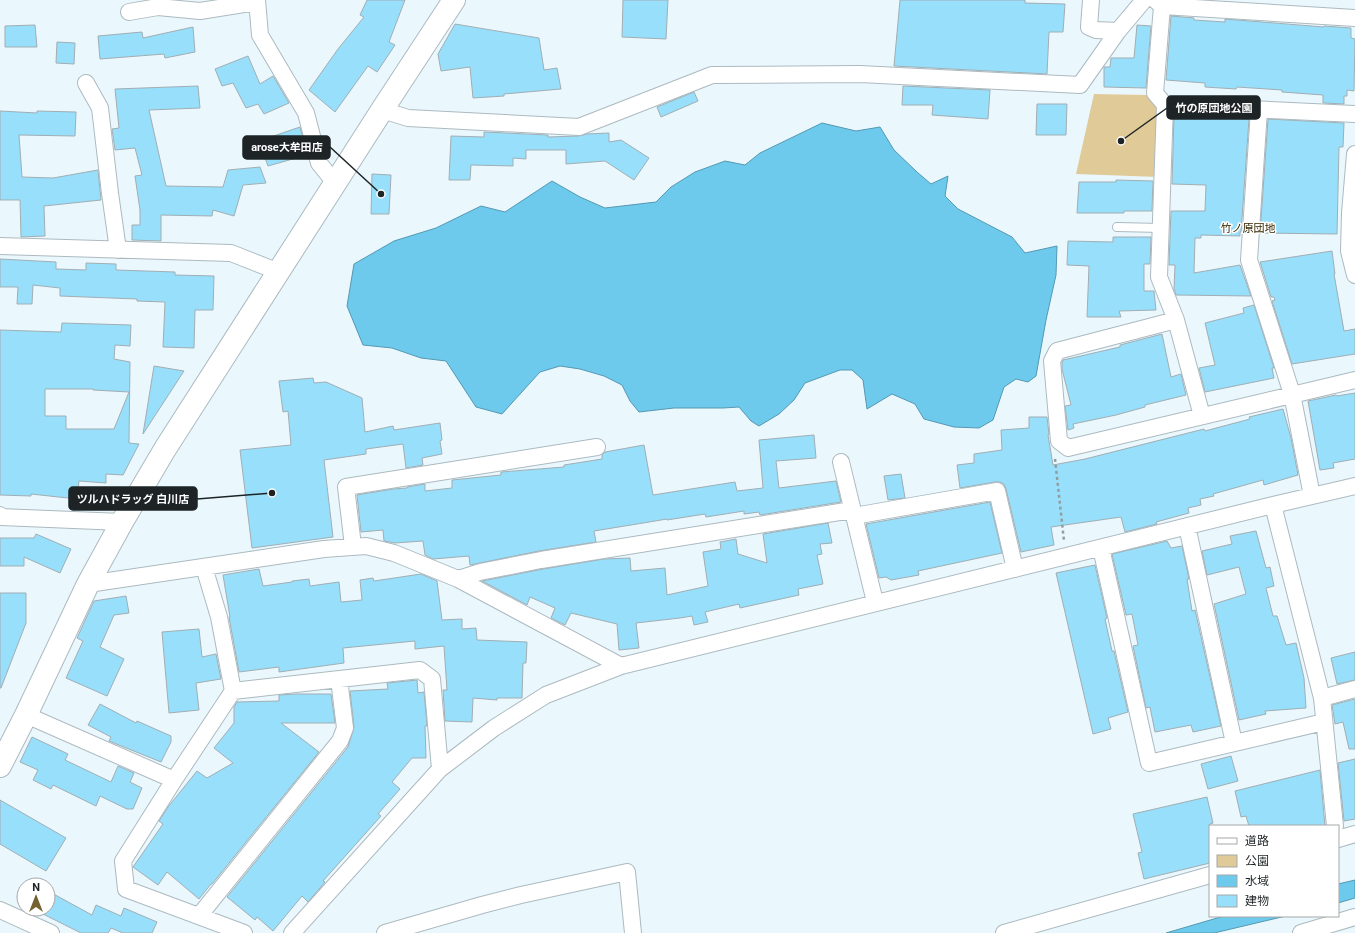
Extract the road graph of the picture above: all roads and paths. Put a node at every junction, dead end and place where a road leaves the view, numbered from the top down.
1 (454, 0) edge
2 (1091, 0) edge
3 (1144, 0) edge
4 (257, 1) edge
5 (1158, 3) edge
6 (129, 12) dead end
7 (1355, 18) edge
8 (1118, 31) junction
9 (86, 83) dead end
10 (1166, 105) junction
11 (382, 110) junction
12 (1259, 110) junction
13 (1355, 114) edge
14 (1355, 154) edge
15 (336, 183) junction
16 (1117, 227) dead end
17 (1161, 228) junction
18 (0, 246) edge
19 (118, 250) junction
20 (279, 272) junction
21 (1355, 274) edge
22 (1176, 320) junction
23 (1355, 380) edge
24 (1292, 394) junction
25 (1202, 416) junction
26 (597, 447) dead end
27 (1061, 449) junction
28 (841, 462) dead end
29 (1355, 486) edge
30 (1312, 496) junction
31 (1273, 505) junction
32 (853, 513) junction
33 (0, 515) edge
34 (122, 522) junction
35 (1187, 526) junction
36 (353, 546) junction
37 (1101, 548) junction
38 (1066, 556) junction
39 (204, 567) junction
40 (1014, 568) junction
41 (458, 580) junction
42 (88, 584) junction
43 (875, 602) junction
44 (621, 666) junction
45 (339, 679) junction
46 (1355, 689) edge
47 (233, 691) junction
48 (1322, 698) junction
49 (26, 715) junction
50 (1324, 722) junction
51 (1234, 743) junction
52 (0, 766) edge
53 (440, 769) junction
54 (174, 780) junction
55 (1335, 825) edge
56 (1355, 834) edge
57 (1339, 839) edge
58 (1209, 875) edge
59 (0, 910) edge
60 (199, 916) junction
61 (1355, 918) edge
62 (51, 933) edge
63 (244, 933) edge
64 (292, 933) edge
65 (385, 933) edge
66 (633, 933) edge
67 (1004, 933) edge
68 (1301, 933) edge

1 - 11 street
2 - 8 street
3 - 8 street
4 - 6 street
4 - 15 street
5 - 7 street
5 - 10 street
8 - 11 street
9 - 19 street
10 - 12 street
10 - 17 street
11 - 15 street
12 - 13 street
12 - 24 street
14 - 21 street
15 - 20 street
16 - 17 lane
17 - 22 street
18 - 19 street
19 - 20 street
20 - 34 street
22 - 25 street
22 - 27 street
23 - 24 street
24 - 25 street
24 - 30 street
25 - 27 street
26 - 36 street
27 - 38 path
28 - 32 street
29 - 30 street
30 - 31 street
31 - 35 street
31 - 48 street
32 - 40 street
32 - 41 street
32 - 43 street
33 - 34 street
34 - 42 street
35 - 37 street
35 - 51 street
36 - 39 street
36 - 41 street
37 - 38 street
37 - 51 street
38 - 40 street
39 - 42 street
39 - 47 street
40 - 43 street
41 - 44 street
42 - 49 street
43 - 44 street
44 - 53 street
45 - 47 street
45 - 53 street
45 - 60 street
46 - 48 street
47 - 54 street
48 - 50 street
49 - 52 street
49 - 54 street
50 - 51 street
50 - 55 street
53 - 64 street
54 - 60 street
56 - 57 street
58 - 67 street
59 - 62 street
60 - 63 street
61 - 68 street
65 - 66 street

